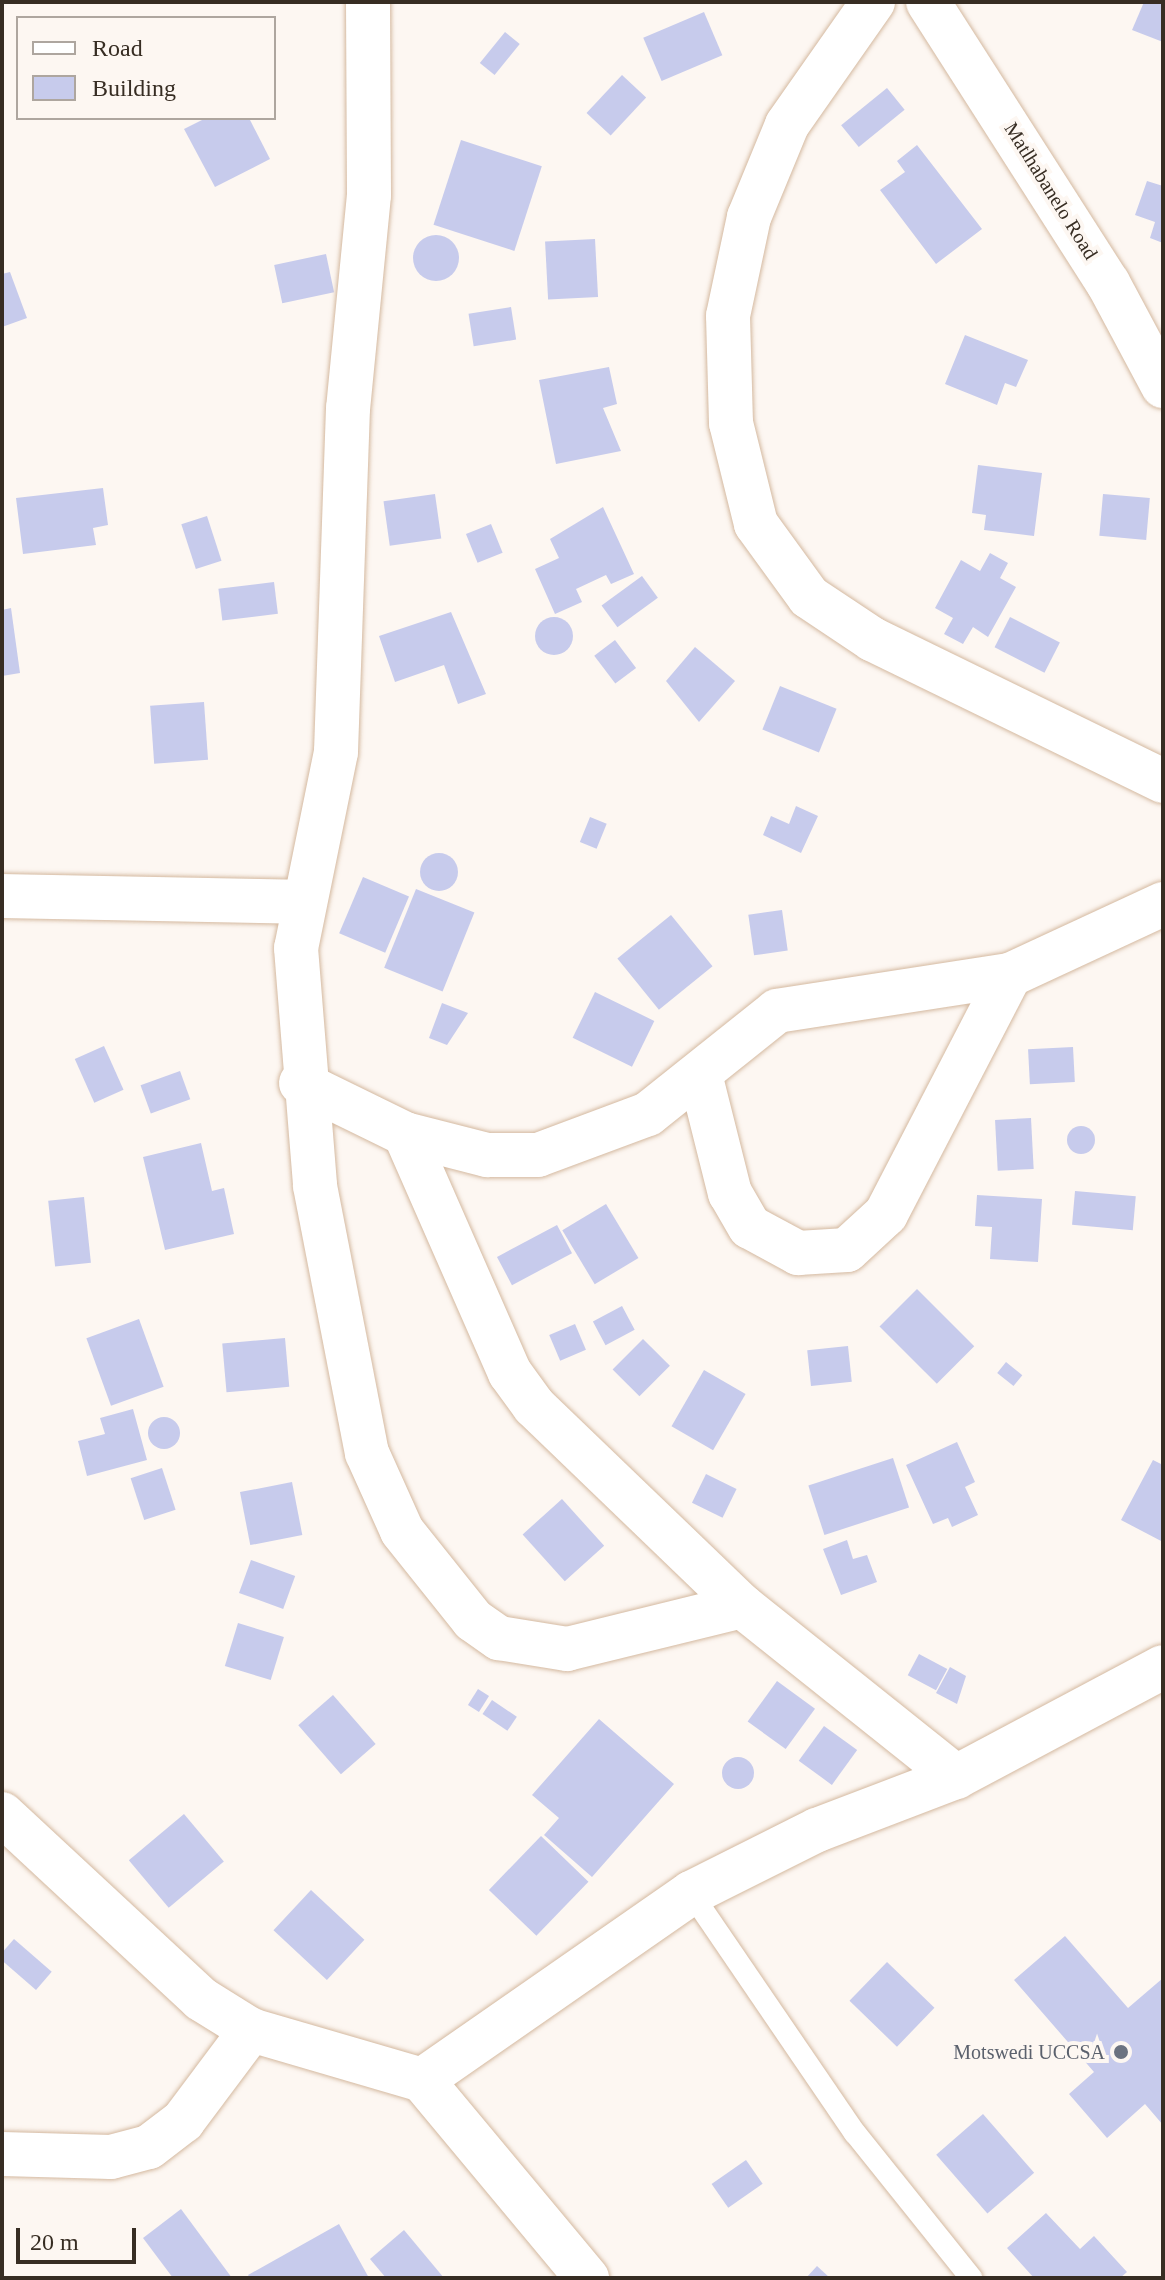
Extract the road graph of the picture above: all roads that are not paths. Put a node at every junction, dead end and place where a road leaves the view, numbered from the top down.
1 (368, 2) edge
2 (873, 2) edge
3 (928, 2) edge
4 (1163, 386) edge
5 (1163, 781) edge
6 (2, 896) edge
7 (302, 902) junction
8 (1163, 904) edge
9 (1010, 975) junction
10 (700, 1074) junction
11 (301, 1083) junction
12 (405, 1134) junction
13 (742, 1606) junction
14 (1163, 1667) edge
15 (956, 1777) junction
16 (2, 1814) edge
17 (691, 1893) junction
18 (251, 2030) junction
19 (422, 2080) junction
20 (2, 2154) edge
21 (587, 2278) edge
22 (971, 2278) edge

1 - 7 street
2 - 5 street
3 - 4 street, Matlhabanelo Road
6 - 7 street
7 - 11 street
8 - 9 street
9 - 10 street
9 - 10 street
10 - 12 street
11 - 12 street
11 - 13 street
12 - 13 street
13 - 15 street
14 - 15 street
15 - 17 street
16 - 18 street
17 - 19 street
17 - 22 lane
18 - 19 street
18 - 20 street
19 - 21 street

